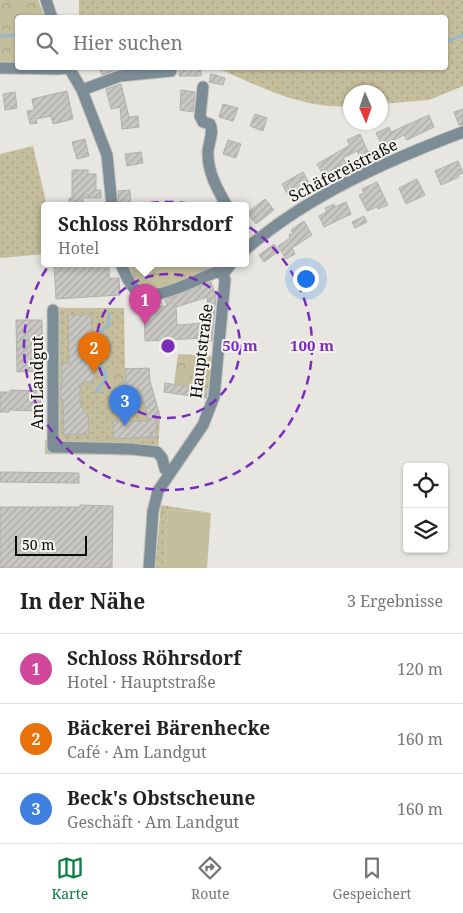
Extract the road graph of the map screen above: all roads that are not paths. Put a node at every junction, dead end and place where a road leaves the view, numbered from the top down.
1 (46, 0) edge
2 (51, 15) edge
3 (0, 68) edge
4 (15, 68) edge
5 (70, 70) edge
6 (171, 70) dead end
7 (203, 87) dead end
8 (82, 90) junction
9 (463, 132) edge
10 (112, 202) edge
11 (225, 202) edge
12 (249, 243) edge
13 (122, 267) edge
14 (229, 267) edge
15 (223, 274) junction
16 (53, 310) dead end
17 (171, 472) junction
18 (148, 568) edge

1 - 2 street
3 - 4 street
5 - 8 street
6 - 8 street
7 - 11 street
8 - 10 street
9 - 12 street, Schäfereistraße
13 - 15 street, Hauptstraße
14 - 15 street
15 - 17 street, Hauptstraße
16 - 17 street, Am Landgut
17 - 18 street, Hauptstraße

